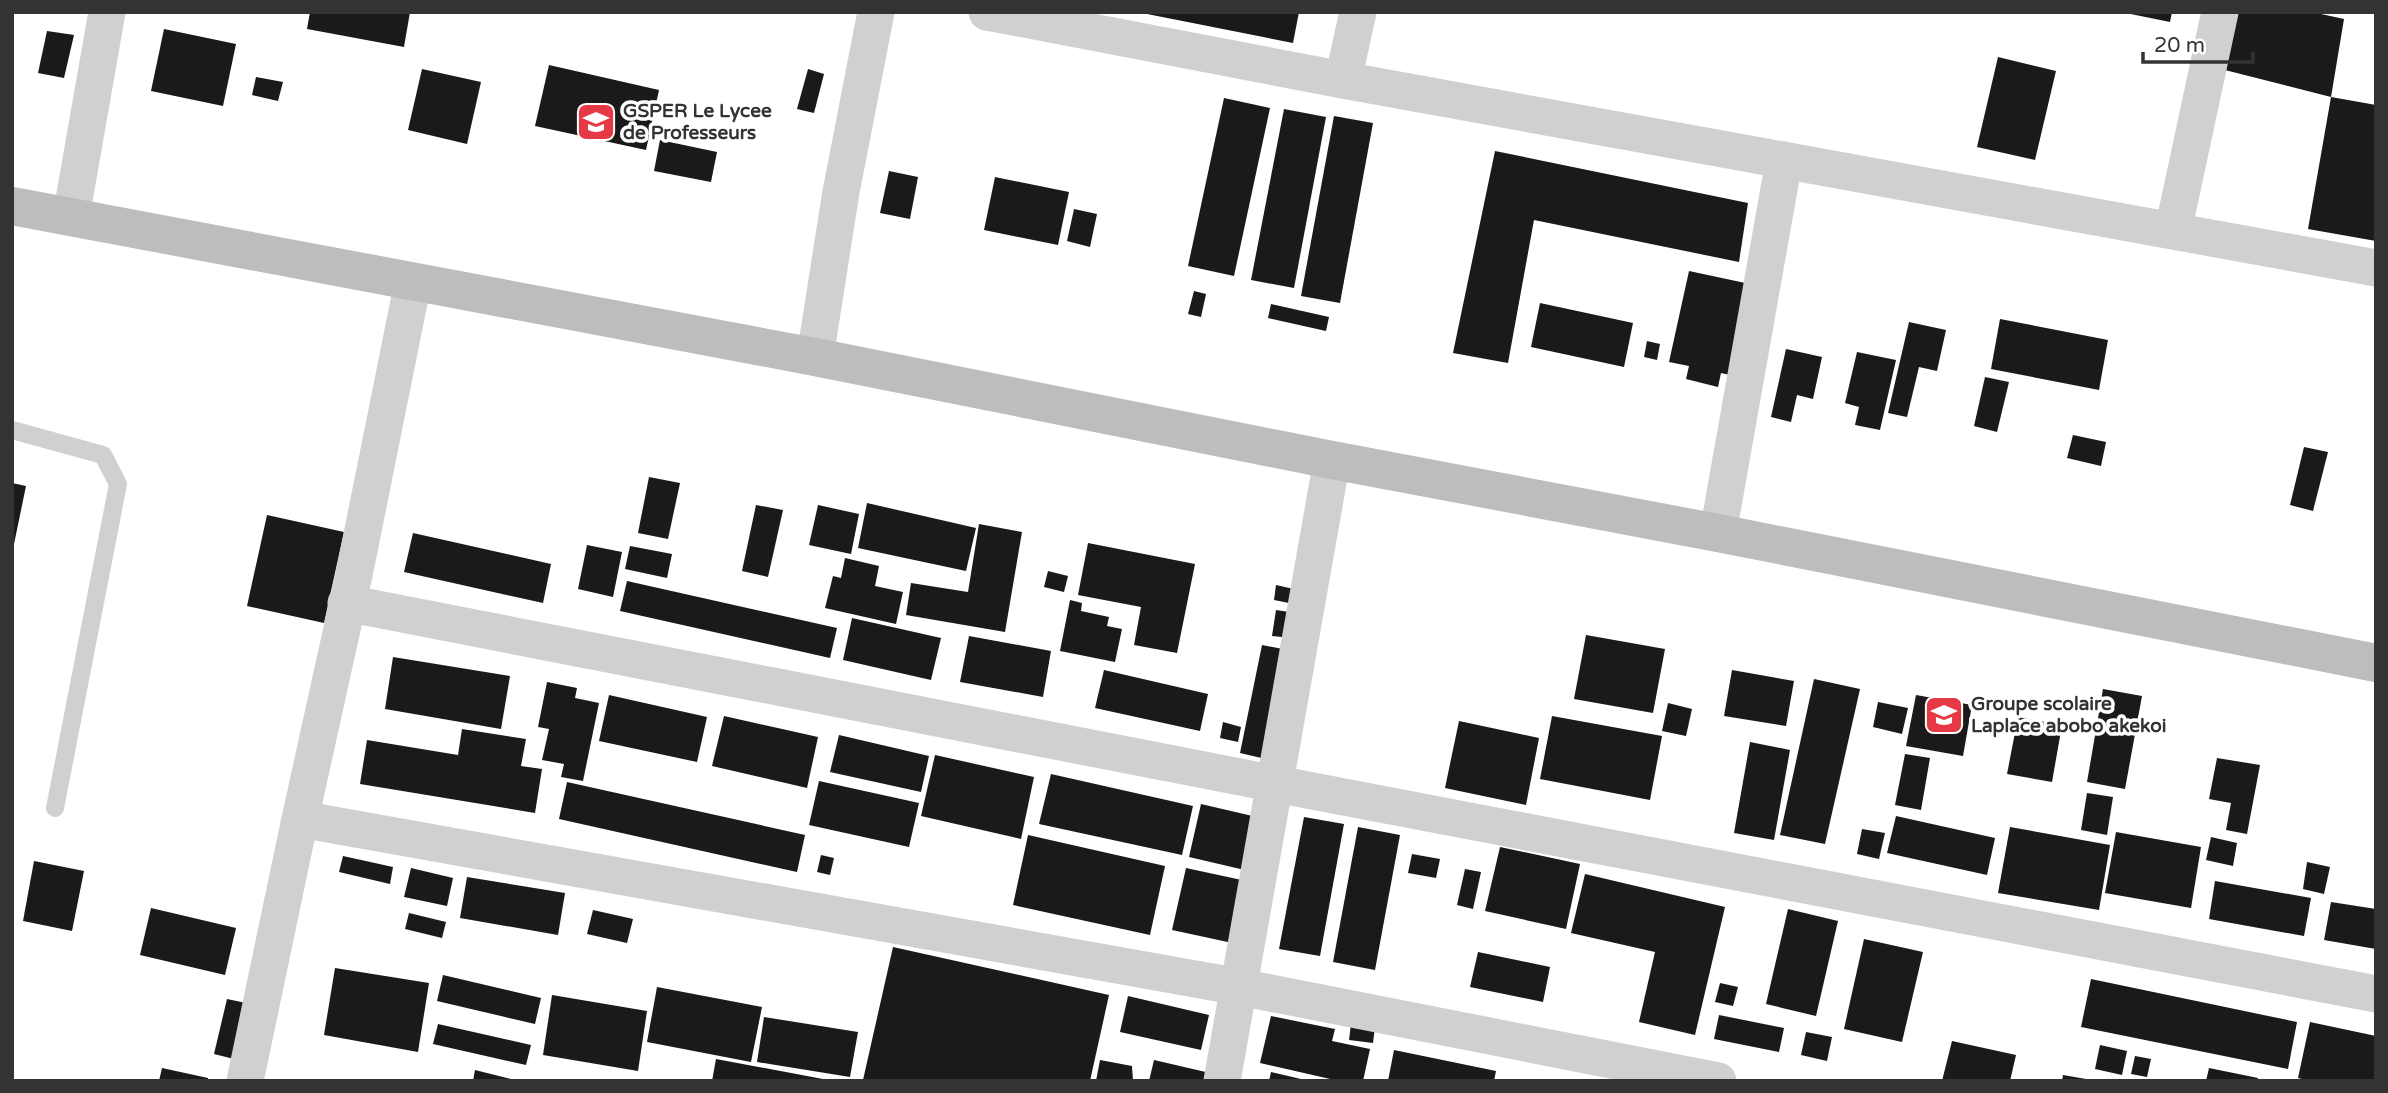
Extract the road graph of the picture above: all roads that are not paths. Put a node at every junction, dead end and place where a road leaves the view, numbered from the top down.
1 (107, 12) edge
2 (876, 12) edge
3 (988, 12) edge
4 (1358, 12) edge
5 (2220, 12) edge
6 (1343, 80) junction
7 (1784, 161) junction
8 (12, 206) edge
9 (71, 217) junction
10 (2173, 231) junction
11 (2376, 268) edge
12 (414, 282) junction
13 (815, 357) junction
14 (12, 430) edge
15 (1332, 460) junction
16 (1718, 533) junction
17 (346, 603) junction
18 (2376, 663) edge
19 (1276, 784) junction
20 (55, 808) dead end
21 (300, 819) junction
22 (1240, 987) junction
23 (2376, 994) edge
24 (245, 1081) edge
25 (1222, 1081) edge
26 (1718, 1081) edge

1 - 9 street
2 - 13 street
3 - 6 street
4 - 6 street
5 - 10 street
6 - 7 street
7 - 10 street
7 - 16 street
8 - 9 street
9 - 12 street
10 - 11 street
12 - 13 street
12 - 17 street
13 - 15 street
14 - 20 lane
15 - 16 street
15 - 19 street
16 - 18 street
17 - 19 street
17 - 21 street
19 - 22 street
19 - 23 street
21 - 22 street
21 - 24 street
22 - 25 street
22 - 26 street

